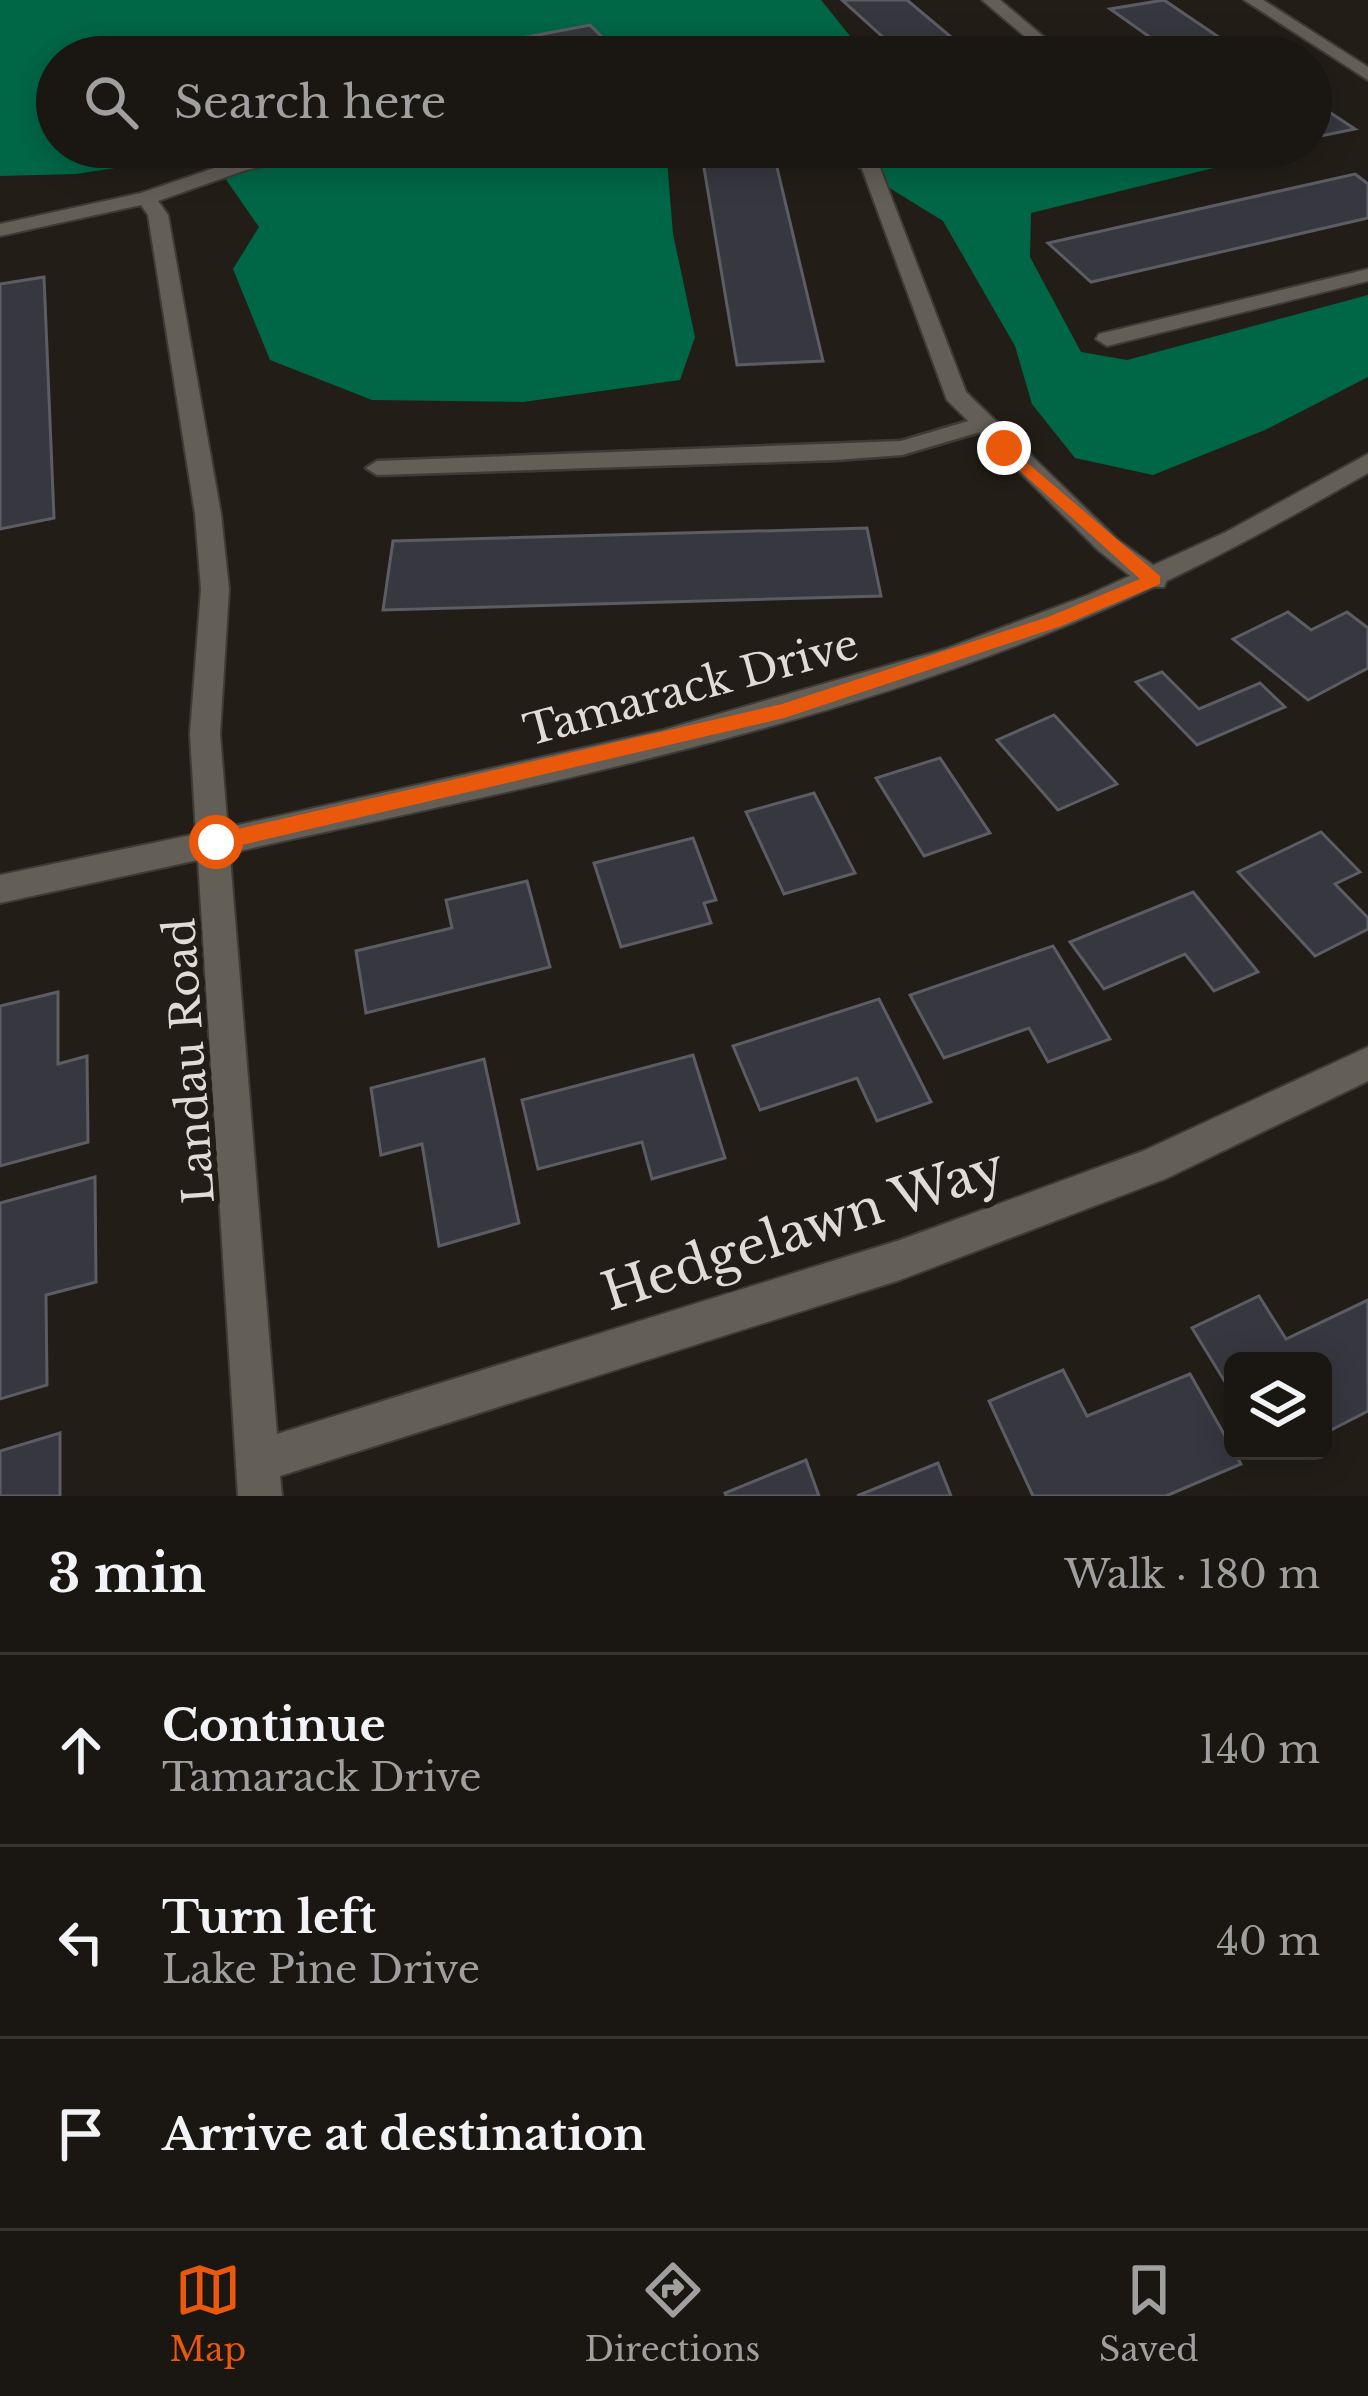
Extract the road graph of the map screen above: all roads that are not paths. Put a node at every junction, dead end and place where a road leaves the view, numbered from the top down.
1 (990, 0) edge
2 (1252, 0) edge
3 (1034, 36) edge
4 (1308, 36) edge
5 (1332, 52) edge
6 (1368, 75) edge
7 (236, 168) edge
8 (871, 168) edge
9 (146, 197) junction
10 (0, 230) edge
11 (1368, 275) edge
12 (1107, 339) dead end
13 (982, 424) junction
14 (1368, 462) edge
15 (377, 468) dead end
16 (1154, 580) junction
17 (216, 842) junction
18 (0, 889) edge
19 (1368, 1063) edge
20 (258, 1479) edge

1 - 3 street
2 - 4 street
5 - 6 street
7 - 9 street
8 - 13 street
9 - 10 street
9 - 17 street, Landau Road
11 - 12 street
13 - 15 lane
13 - 16 street
14 - 16 street, Tamarack Drive
16 - 17 street, Tamarack Drive
17 - 18 street, Tamarack Drive
17 - 20 street, Landau Road
19 - 20 street, Hedgelawn Way

